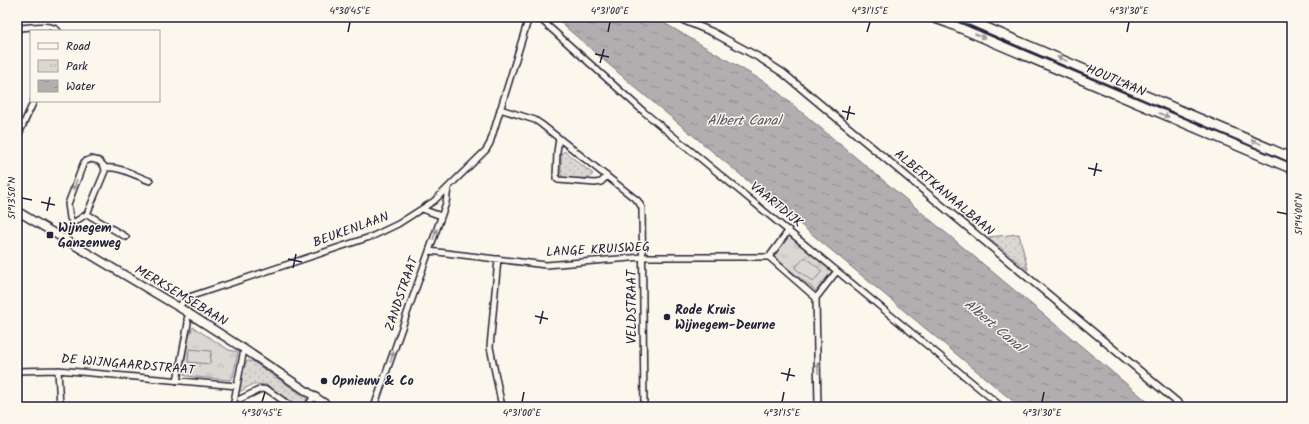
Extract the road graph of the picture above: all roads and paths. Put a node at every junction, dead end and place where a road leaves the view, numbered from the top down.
1 (529, 17) edge
2 (538, 17) edge
3 (676, 17) edge
4 (931, 17) edge
5 (962, 17) edge
6 (20, 28) edge
7 (57, 30) edge
8 (17, 32) edge
9 (34, 102) edge
10 (500, 109) junction
11 (17, 138) edge
12 (559, 138) junction
13 (1292, 158) edge
14 (105, 168) junction
15 (1292, 169) edge
16 (607, 176) junction
17 (150, 181) dead end
18 (448, 188) junction
19 (422, 209) junction
20 (17, 211) edge
21 (87, 214) junction
22 (441, 216) junction
23 (73, 223) junction
24 (788, 230) junction
25 (126, 237) dead end
26 (64, 240) junction
27 (429, 251) junction
28 (643, 257) junction
29 (768, 257) junction
30 (498, 259) junction
31 (837, 270) junction
32 (816, 298) junction
33 (179, 307) junction
34 (190, 314) junction
35 (244, 349) junction
36 (17, 370) edge
37 (58, 370) junction
38 (177, 381) junction
39 (237, 386) junction
40 (314, 396) junction
41 (240, 399) dead end
42 (60, 407) edge
43 (233, 407) edge
44 (292, 407) edge
45 (307, 407) edge
46 (330, 407) edge
47 (374, 407) edge
48 (502, 407) edge
49 (644, 407) edge
50 (818, 407) edge
51 (1002, 407) edge
52 (1183, 407) edge

1 - 10 street
2 - 24 street, VAARTDIJK
3 - 52 street, ALBERTKANAALBAAN
4 -> 15 main road, HOUTLAAN
13 -> 5 main road, HOUTLAAN
6 - 7 street
6 - 8 street
9 - 11 street
10 - 12 street, VELDSTRAAT
10 - 18 street
12 - 16 street, VELDSTRAAT
12 - 16 street
14 - 17 street
14 - 21 street
14 -> 23 street
16 - 28 street, VELDSTRAAT
18 - 19 street
18 - 22 street, ZANDSTRAAT
19 - 22 street
19 - 33 street, BEUKENLAAN
20 - 26 main road, MERKSEMSEBAAN
21 - 23 street
21 - 25 street
27 -> 22 street, ZANDSTRAAT
23 - 26 street
24 - 29 street
24 - 31 street, VAARTDIJK
26 - 33 main road, MERKSEMSEBAAN
27 - 30 street, LANGE KRUISWEG
47 -> 27 street, ZANDSTRAAT
28 - 29 street, LANGE KRUISWEG
28 - 30 street, LANGE KRUISWEG
28 - 49 street, VELDSTRAAT
29 - 32 street
30 - 48 street
31 - 32 street
31 - 51 street, VAARTDIJK
50 -> 32 street
33 - 34 main road, MERKSEMSEBAAN
34 - 35 main road, MERKSEMSEBAAN
34 - 38 street
35 - 39 street
35 - 40 main road, MERKSEMSEBAAN
36 - 37 street, DE WIJNGAARDSTRAAT
37 - 38 street, DE WIJNGAARDSTRAAT
37 - 42 street
38 - 39 street, DE WIJNGAARDSTRAAT
39 - 43 street
40 - 45 street
40 - 46 main road, MERKSEMSEBAAN
41 - 44 street

